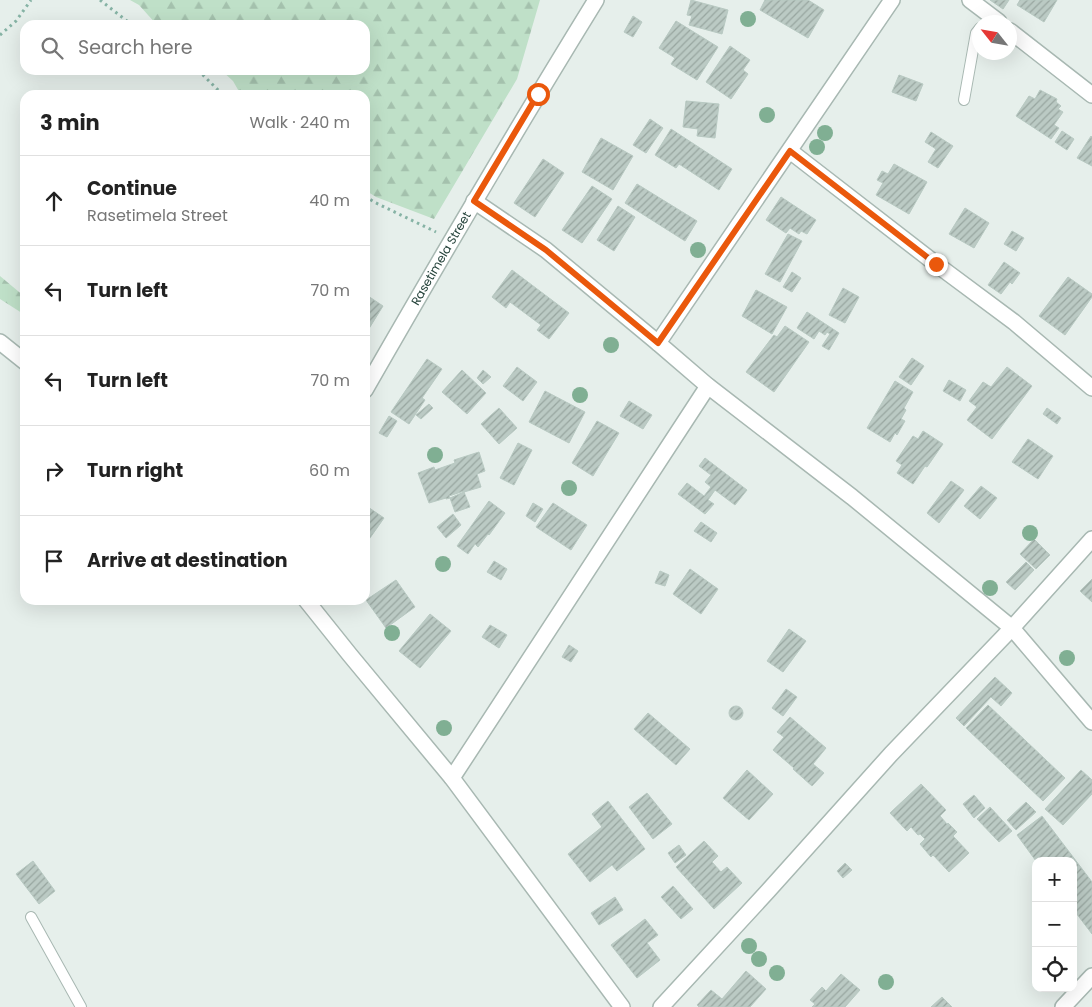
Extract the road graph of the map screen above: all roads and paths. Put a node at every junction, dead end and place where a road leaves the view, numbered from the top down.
1 (31, 0) edge
2 (100, 0) edge
3 (596, 0) edge
4 (892, 0) edge
5 (970, 0) edge
6 (985, 15) edge
7 (126, 20) edge
8 (0, 35) edge
9 (1017, 36) edge
10 (972, 55) edge
11 (203, 75) edge
12 (218, 90) edge
13 (1092, 95) edge
14 (964, 100) dead end
15 (790, 151) junction
16 (370, 199) edge
17 (474, 201) junction
18 (450, 242) junction
19 (0, 342) edge
20 (658, 343) junction
21 (20, 358) edge
22 (370, 381) edge
23 (708, 386) junction
24 (1092, 388) edge
25 (1092, 539) edge
26 (310, 605) edge
27 (1012, 628) junction
28 (1092, 722) edge
29 (452, 778) junction
30 (31, 916) dead end
31 (1092, 976) edge
32 (81, 1007) edge
33 (622, 1007) edge
34 (661, 1007) edge
35 (1063, 1007) edge

1 - 8 path
2 - 7 path
3 - 17 street, Rasetimela Street
4 - 15 street
5 - 6 street
9 - 13 street
10 - 14 lane
11 - 12 path
15 - 20 street
15 - 24 street
16 - 18 path
17 - 18 street, Rasetimela Street
17 - 20 street
18 - 22 street, Rasetimela Street
19 - 21 street
20 - 23 street
23 - 27 street
23 - 29 street
25 - 27 street
26 - 29 street
27 - 28 street
27 - 34 street
29 - 33 street
30 - 32 lane
31 - 35 street

